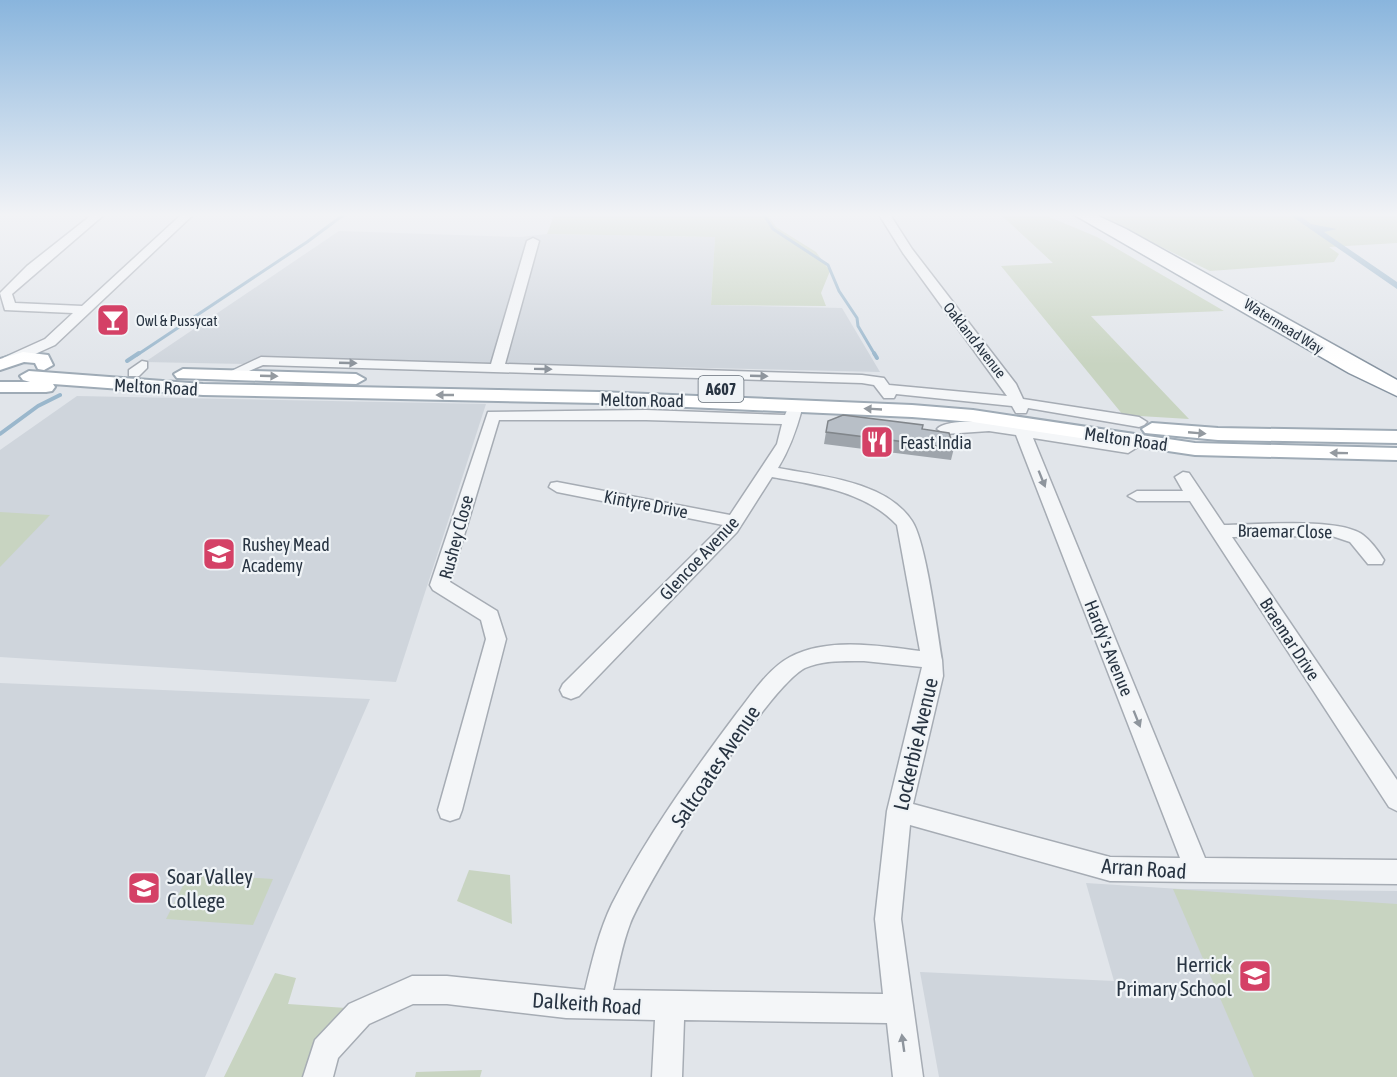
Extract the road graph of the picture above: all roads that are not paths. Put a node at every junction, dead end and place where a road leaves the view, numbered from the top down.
1 (38, 263) edge
2 (136, 263) edge
3 (527, 263) edge
4 (916, 263) edge
5 (1178, 263) edge
6 (85, 310) junction
7 (51, 341) junction
8 (1331, 355) junction
9 (2, 365) edge
10 (39, 368) junction
11 (497, 368) junction
12 (230, 375) junction
13 (301, 378) junction
14 (102, 384) junction
15 (0, 387) edge
16 (636, 387) junction
17 (1397, 391) edge
18 (888, 392) junction
19 (286, 394) junction
20 (708, 402) junction
21 (1397, 405) edge
22 (793, 412) junction
23 (1021, 417) junction
24 (945, 429) dead end
25 (1144, 431) junction
26 (1397, 437) edge
27 (1128, 448) dead end
28 (1397, 454) edge
29 (770, 471) junction
30 (1183, 477) dead end
31 (557, 487) dead end
32 (1137, 496) dead end
33 (1195, 496) junction
34 (735, 522) junction
35 (1218, 531) junction
36 (1375, 560) dead end
37 (932, 660) junction
38 (571, 690) dead end
39 (1390, 778) edge
40 (1397, 800) edge
41 (450, 810) dead end
42 (899, 810) junction
43 (1198, 872) junction
44 (1397, 872) edge
45 (595, 1005) junction
46 (670, 1007) junction
47 (898, 1009) junction
48 (318, 1077) edge
49 (667, 1077) edge
50 (908, 1077) edge

1 - 6 street
2 - 6 street
3 - 11 street
4 - 23 street, Oakland Avenue
5 - 8 highway, Watermead Way
6 - 7 street
7 - 9 street
7 - 10 street
8 - 17 highway, Watermead Way
8 - 21 highway, Watermead Way
9 - 10 main road, A607
10 - 12 main road, Melton Road / A607
10 - 14 main road, Melton Road / A607
12 -> 11 street, Melton Road
11 -> 18 street, Melton Road
12 -> 13 main road, Melton Road / A607
13 - 16 main road, Melton Road / A607
13 - 19 main road
14 - 15 main road
14 - 19 main road, Melton Road / A607
16 - 18 main road, Melton Road / A607
16 - 20 main road
18 - 23 main road, Melton Road / A607
20 -> 19 main road, Melton Road / A607
20 - 22 main road, Melton Road / A607
23 -> 22 main road, Melton Road / A607
22 - 29 street, Glencoe Avenue
22 - 41 street, Rushey Close
23 - 24 street
23 - 25 main road, Melton Road / A607
23 - 27 street
23 -> 43 street, Hardy's Avenue
25 -> 26 main road, Melton Road / A607
28 -> 25 main road, Melton Road / A607
29 - 34 street, Glencoe Avenue
29 - 37 street, Lockerbie Avenue
30 - 33 street, Braemar Drive
31 - 34 street, Kintyre Drive
32 - 33 street
33 - 35 street, Braemar Drive
34 - 38 street, Glencoe Avenue
35 - 36 street, Braemar Close
35 - 39 street, Braemar Drive
37 - 42 street, Lockerbie Avenue
37 - 45 street, Saltcoates Avenue
39 - 40 street, Braemar Drive
42 - 43 street, Arran Road
42 - 47 street, Lockerbie Avenue
43 - 44 street, Arran Road
45 - 46 street, Dalkeith Road
45 - 48 street, Dalkeith Road
46 - 47 street, Dalkeith Road
46 - 49 street
50 -> 47 street, Lockerbie Avenue

